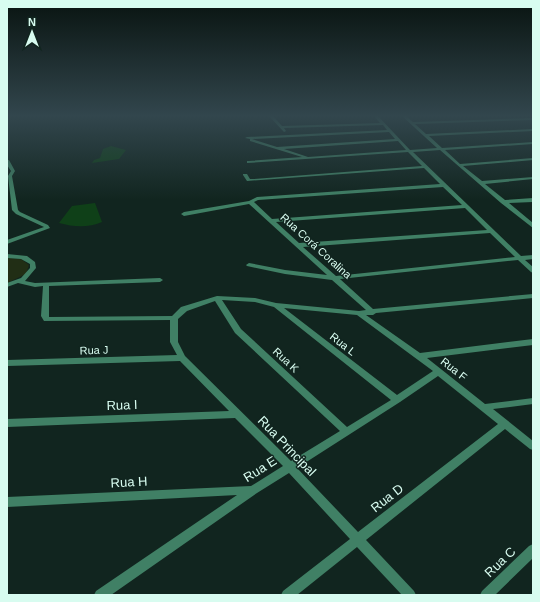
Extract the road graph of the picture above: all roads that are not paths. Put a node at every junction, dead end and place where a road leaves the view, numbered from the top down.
1 (265, 144) edge
2 (336, 144) edge
3 (402, 144) edge
4 (436, 144) edge
5 (516, 144) edge
6 (276, 148) junction
7 (441, 149) junction
8 (408, 151) junction
9 (310, 158) junction
10 (533, 159) edge
11 (7, 161) edge
12 (249, 162) dead end
13 (459, 165) junction
14 (425, 167) junction
15 (245, 175) dead end
16 (9, 176) edge
17 (533, 178) edge
18 (481, 183) junction
19 (444, 185) junction
20 (13, 194) junction
21 (7, 196) edge
22 (533, 200) edge
23 (250, 202) junction
24 (503, 202) junction
25 (466, 206) junction
26 (184, 214) dead end
27 (272, 221) junction
28 (533, 226) edge
29 (491, 231) junction
30 (7, 242) edge
31 (300, 245) junction
32 (7, 256) edge
33 (533, 257) edge
34 (519, 258) junction
35 (249, 265) dead end
36 (533, 271) edge
37 (335, 278) junction
38 (160, 280) dead end
39 (18, 281) junction
40 (46, 284) junction
41 (7, 285) edge
42 (533, 296) edge
43 (217, 298) junction
44 (276, 305) junction
45 (359, 313) junction
46 (373, 313) junction
47 (174, 318) junction
48 (533, 342) edge
49 (419, 356) junction
50 (182, 358) junction
51 (7, 363) edge
52 (438, 372) junction
53 (397, 400) junction
54 (533, 401) edge
55 (485, 408) junction
56 (238, 414) junction
57 (7, 423) edge
58 (504, 424) junction
59 (347, 432) junction
60 (533, 446) edge
61 (290, 467) junction
62 (253, 490) junction
63 (7, 502) edge
64 (357, 539) junction
65 (533, 550) edge
66 (100, 595) edge
67 (287, 595) edge
68 (410, 595) edge
69 (486, 595) edge

1 - 6 street
2 - 6 street
3 - 8 street
4 - 7 street
5 - 7 street
6 - 9 street
7 - 8 street
7 - 13 street
8 - 9 street
8 - 14 street
9 - 12 street
10 - 13 street
11 - 16 street
13 - 18 street
14 - 15 street
14 - 19 street
16 - 20 street
17 - 18 street
18 - 24 street
19 - 23 street
19 - 25 street
20 - 21 street
20 - 30 street
22 - 24 street
23 - 26 street
23 - 27 street, Rua Corá Coralina
24 - 28 street
25 - 27 street
25 - 29 street
27 - 31 street, Rua Corá Coralina
29 - 31 street
29 - 34 street
31 - 37 street, Rua Corá Coralina
32 - 39 street
33 - 34 street
34 - 36 street
34 - 37 street
35 - 37 street
37 - 46 street, Rua Corá Coralina
38 - 40 street
39 - 40 street
39 - 41 street
40 - 47 street
42 - 46 street
43 - 44 street
43 - 47 street
43 - 59 street, Rua K
44 - 45 street
44 - 53 street, Rua L
45 - 46 street
45 - 49 street, Rua F
47 - 50 street, Rua Principal
48 - 49 street
49 - 52 street, Rua F
50 - 51 street, Rua J
50 - 56 street, Rua Principal
52 - 53 street, Rua E
52 - 55 street, Rua F
53 - 59 street, Rua E
54 - 55 street
55 - 58 street, Rua F
56 - 57 street, Rua I
56 - 61 street, Rua Principal
58 - 60 street, Rua F
58 - 64 street, Rua D
59 - 61 street, Rua E
61 - 62 street, Rua E
61 - 64 street, Rua Principal
62 - 63 street, Rua H
62 - 66 street, Rua E
64 - 67 street, Rua D
64 - 68 street, Rua Principal
65 - 69 street, Rua C

